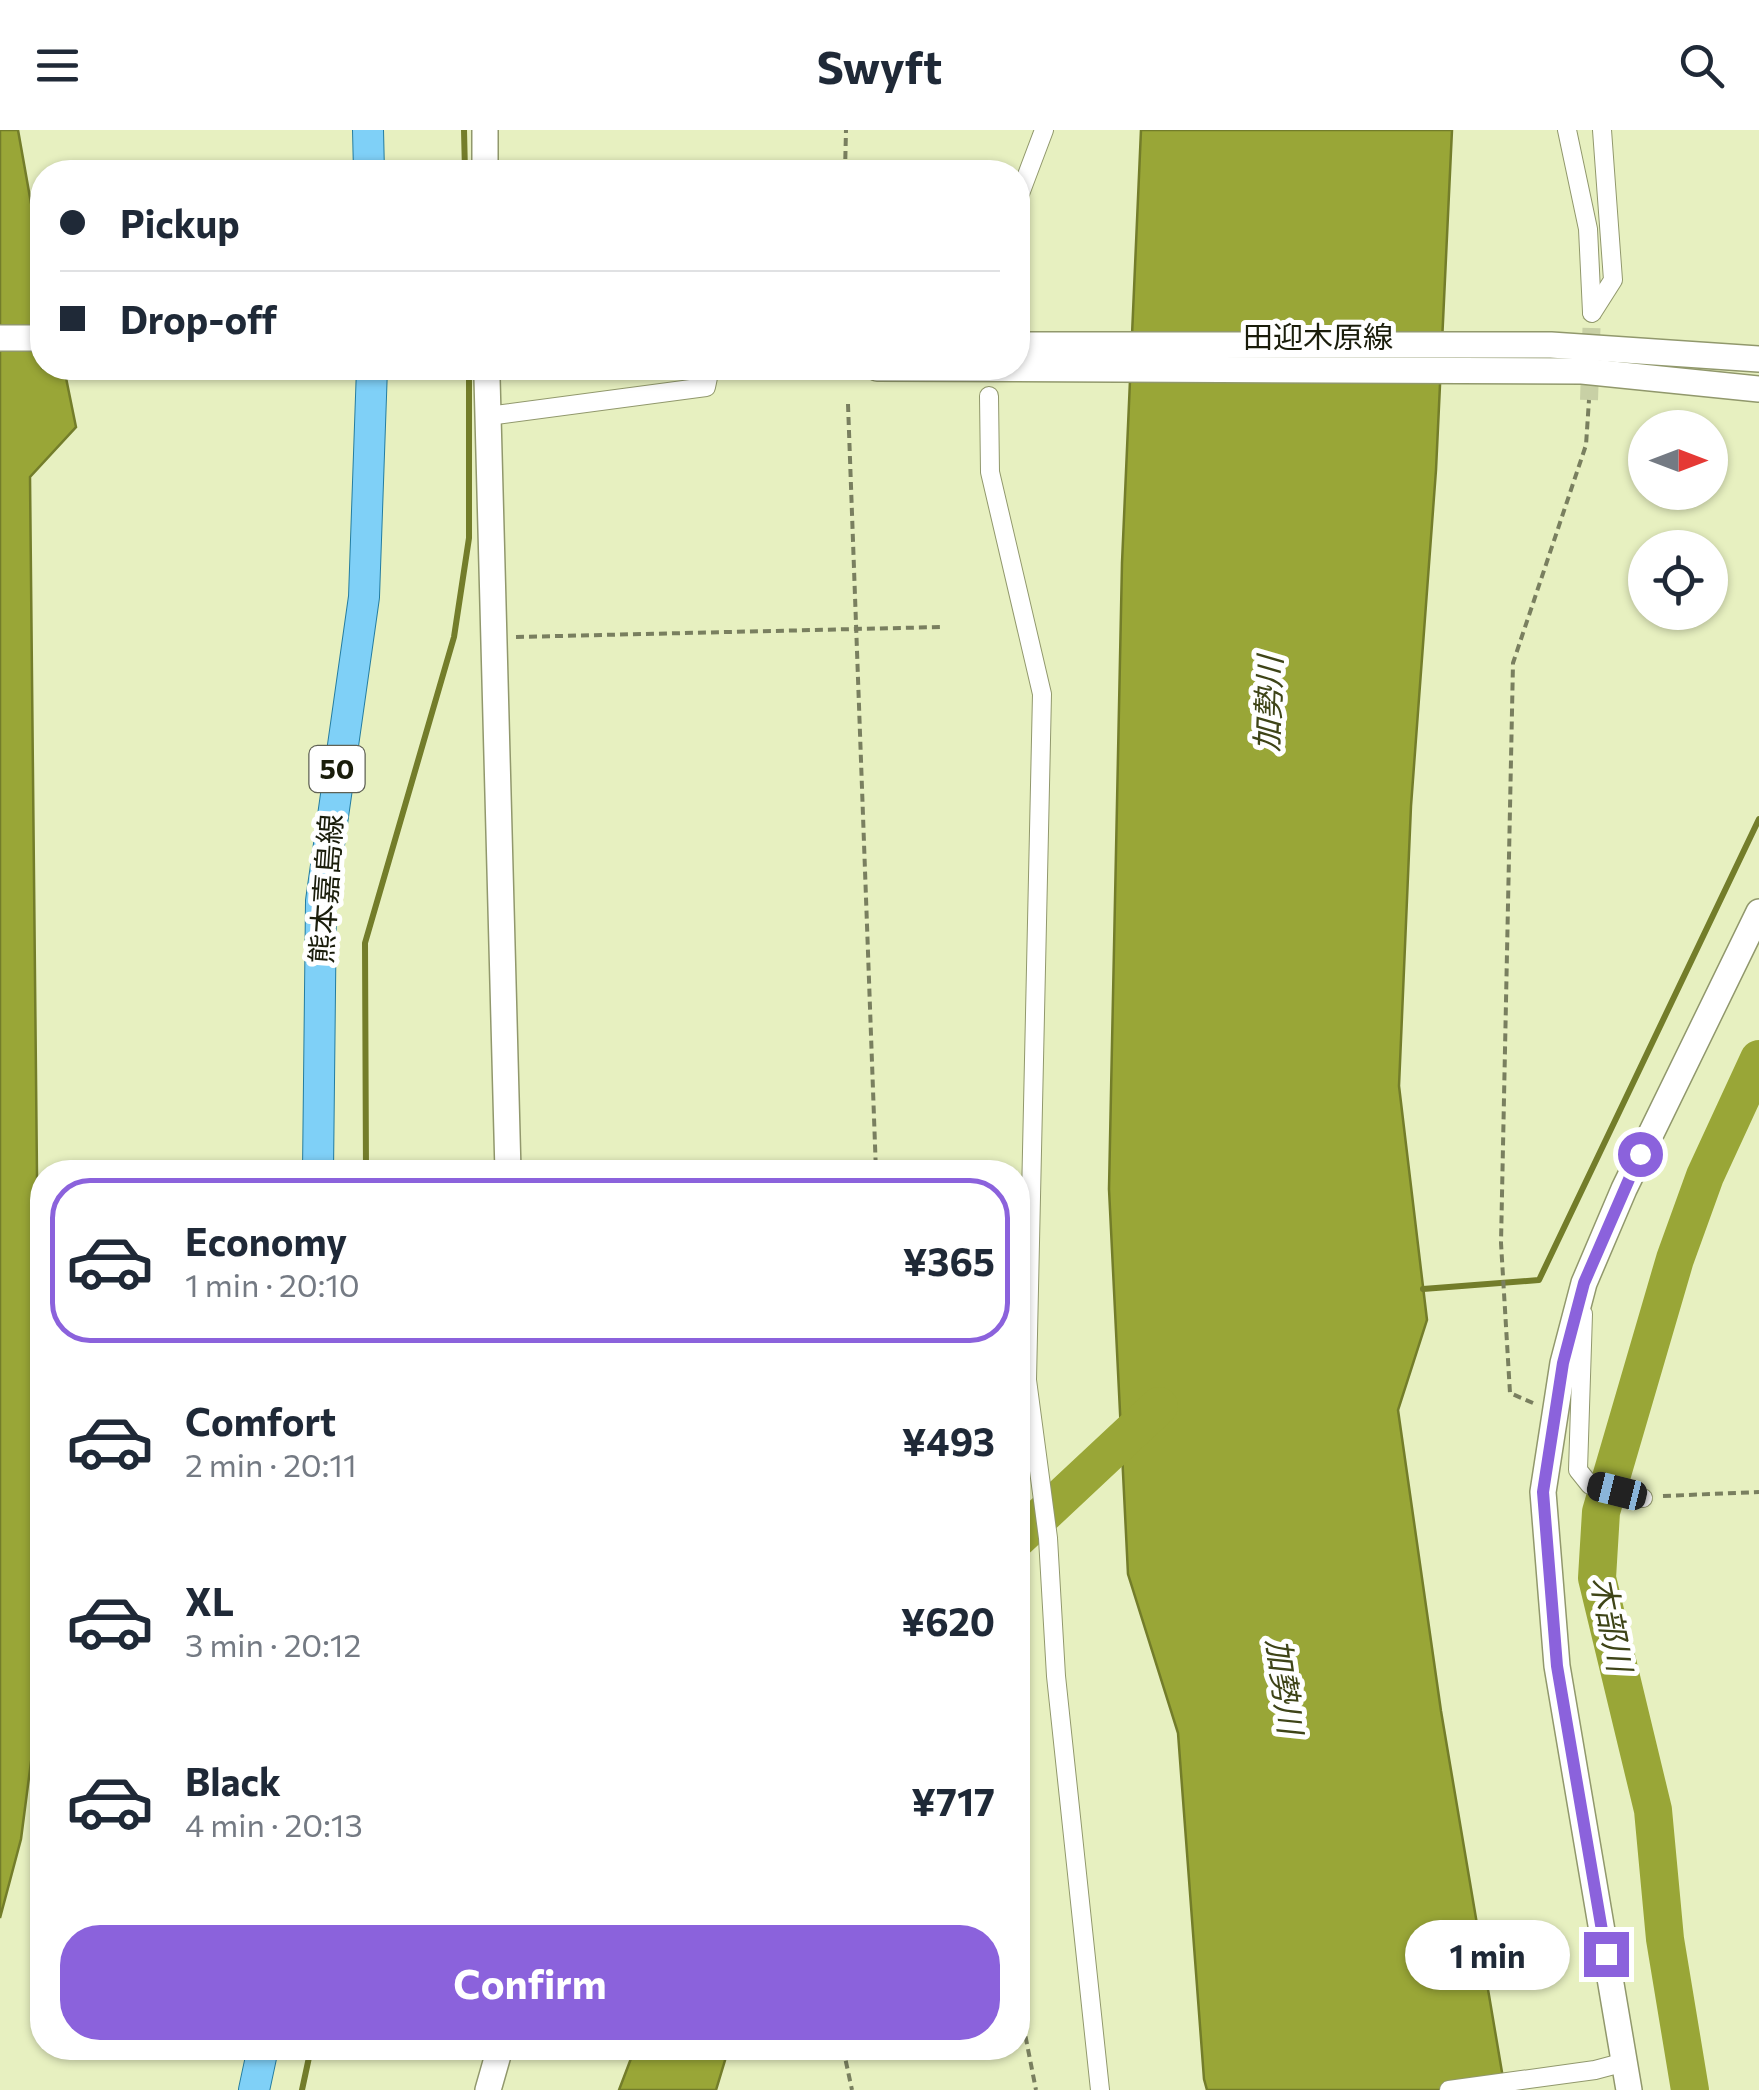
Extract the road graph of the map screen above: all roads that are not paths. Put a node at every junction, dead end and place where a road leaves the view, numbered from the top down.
1 (368, 130) edge
2 (484, 130) edge
3 (1044, 130) edge
4 (1567, 130) edge
5 (1602, 130) edge
6 (369, 160) edge
7 (485, 160) edge
8 (1030, 167) edge
9 (0, 338) edge
10 (30, 338) edge
11 (1030, 351) edge
12 (1045, 358) junction
13 (1463, 358) junction
14 (1759, 358) edge
15 (1030, 359) edge
16 (372, 380) edge
17 (487, 380) edge
18 (707, 380) edge
19 (1759, 389) edge
20 (989, 396) dead end
21 (488, 416) junction
22 (1759, 912) edge
23 (318, 1160) edge
24 (508, 1160) edge
25 (1030, 1243) edge
26 (1584, 1283) junction
27 (1030, 1403) edge
28 (1643, 1498) road end
29 (261, 2060) edge
30 (497, 2060) edge
31 (1625, 2062) junction
32 (254, 2090) edge
33 (488, 2090) edge
34 (1100, 2090) edge
35 (1448, 2090) edge
36 (1628, 2090) edge

1 - 6 main road
2 - 7 street
3 - 8 street
4 - 5 street
9 - 10 street
11 - 12 street, 田迎木原線
12 - 13 street, 田迎木原線
12 - 15 street, 田迎木原線
13 - 14 street, 田迎木原線
13 - 19 street, 田迎木原線
16 - 23 main road, 熊本嘉島線 / 50
17 - 21 street
18 - 21 street
20 - 25 street
21 - 24 street
22 - 26 street
26 - 28 street
26 - 31 street
27 - 34 street
29 - 32 main road
30 - 33 street
31 - 35 street
31 - 36 street

